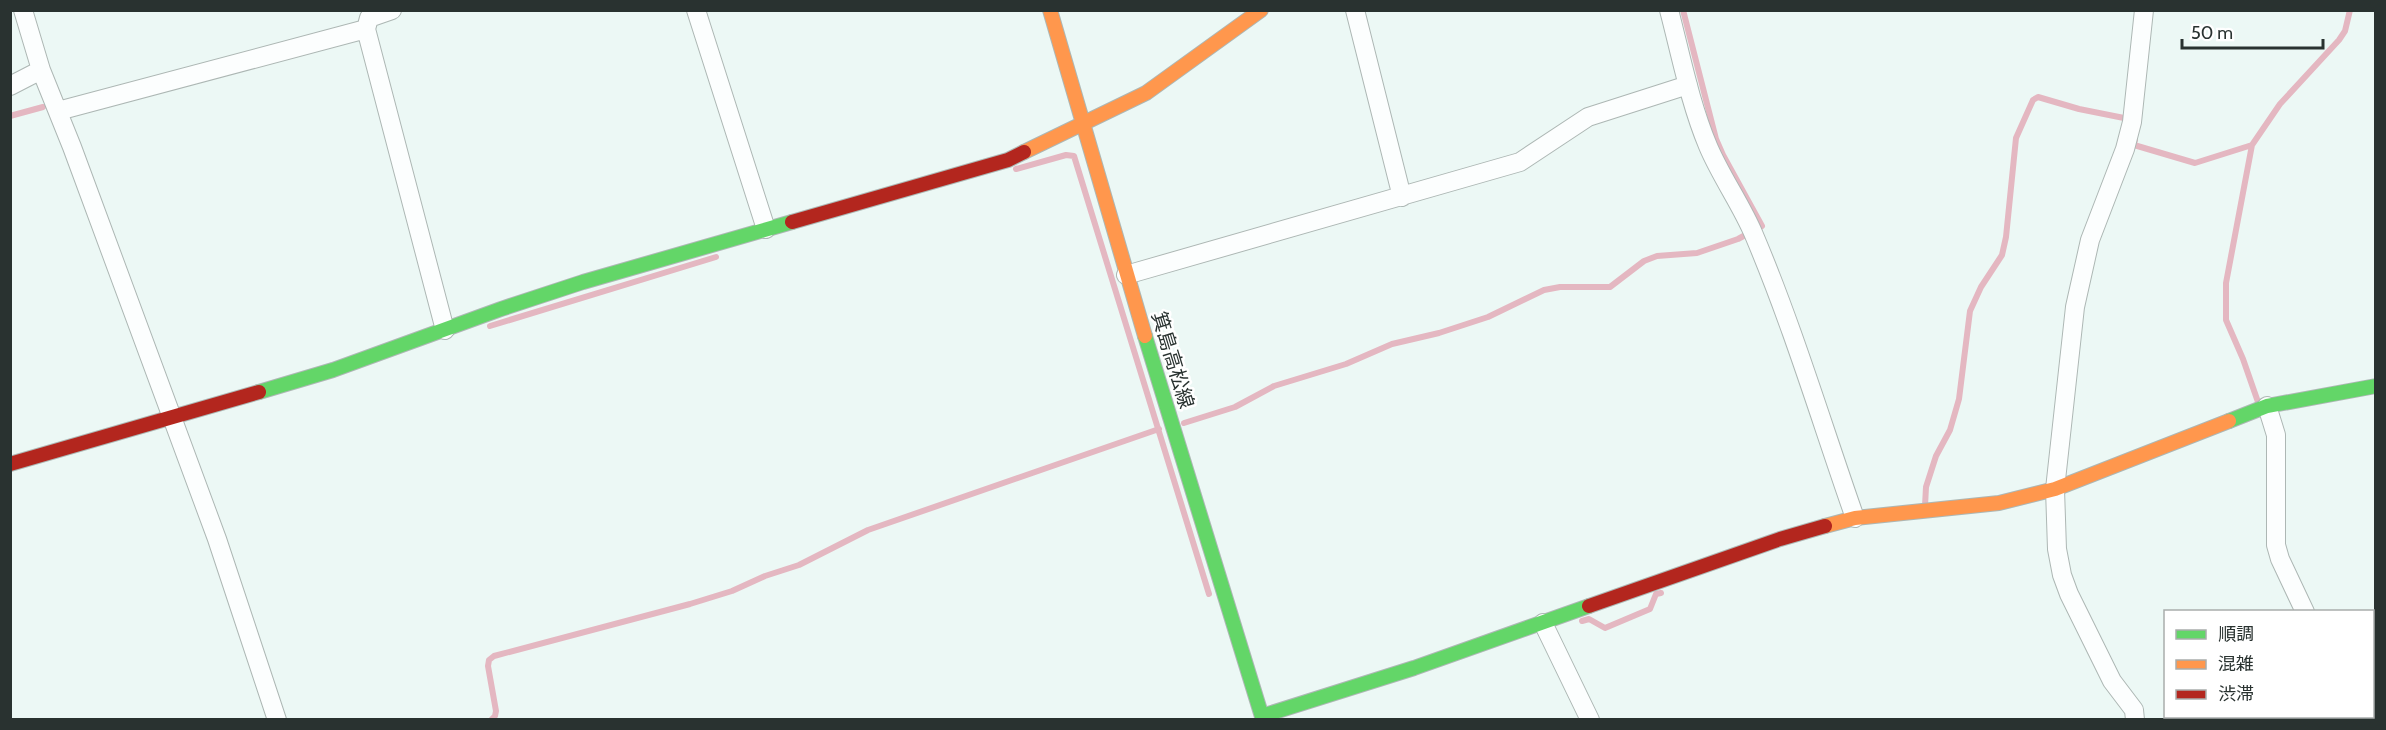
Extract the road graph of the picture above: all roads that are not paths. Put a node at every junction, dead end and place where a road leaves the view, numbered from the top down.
1 (23, 10) edge
2 (392, 10) edge
3 (696, 10) edge
4 (1050, 10) edge
5 (1261, 10) edge
6 (1355, 10) edge
7 (1669, 10) edge
8 (2144, 10) edge
9 (366, 29) junction
10 (41, 70) junction
11 (1688, 85) junction
12 (10, 86) edge
13 (58, 111) junction
14 (1082, 125) junction
15 (1402, 197) junction
16 (766, 229) junction
17 (1126, 275) junction
18 (445, 330) junction
19 (2376, 386) edge
20 (2267, 406) junction
21 (171, 417) junction
22 (10, 464) edge
23 (2055, 489) junction
24 (1855, 518) junction
25 (2304, 610) edge
26 (1546, 629) junction
27 (2138, 716) edge
28 (1262, 718) edge
29 (277, 720) edge
30 (1590, 720) edge

1 - 10 street
2 - 9 street
3 - 16 street
4 - 14 street, 箕島高松線
5 - 14 street
6 - 15 street
7 - 11 street
8 - 23 street
9 - 13 street
9 - 18 street
10 - 12 street
10 - 13 street
11 - 15 street
11 - 24 street
13 - 21 street
14 - 16 street
14 - 17 street, 箕島高松線
15 - 17 street
16 - 18 street
17 - 28 street, 箕島高松線
18 - 21 street
19 - 20 street
20 - 23 street
20 - 25 street
21 - 22 street
21 - 29 street
23 - 24 street
23 - 27 street
24 - 26 street
26 - 28 street
26 - 30 street

